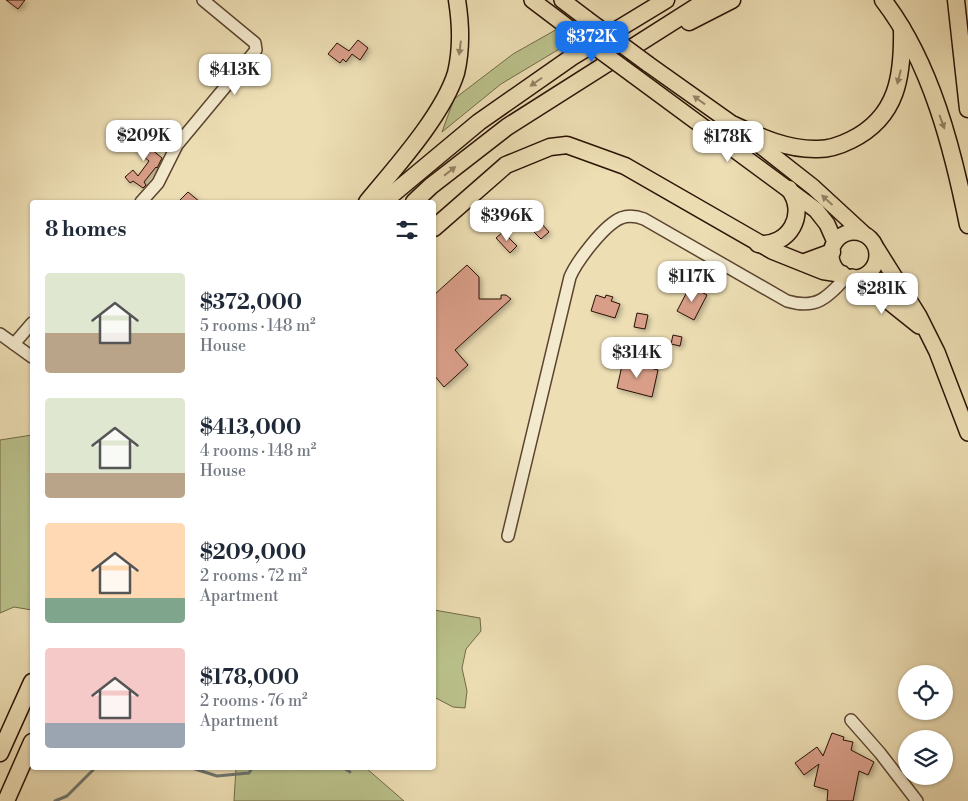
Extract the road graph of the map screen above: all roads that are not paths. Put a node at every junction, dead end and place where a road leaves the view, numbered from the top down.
1 (203, 0) edge
2 (457, 0) edge
3 (532, 0) edge
4 (562, 0) edge
5 (666, 0) edge
6 (707, 0) edge
7 (732, 0) edge
8 (883, 0) edge
9 (956, 0) edge
10 (902, 28) junction
11 (634, 45) junction
12 (968, 109) edge
13 (734, 126) junction
14 (625, 166) junction
15 (789, 189) junction
16 (142, 200) edge
17 (369, 200) edge
18 (385, 200) edge
19 (416, 200) edge
20 (436, 213) edge
21 (968, 225) edge
22 (436, 226) edge
23 (863, 233) junction
24 (758, 244) junction
25 (833, 247) junction
26 (877, 249) junction
27 (805, 262) junction
28 (847, 276) junction
29 (30, 325) edge
30 (927, 333) junction
31 (0, 334) edge
32 (14, 344) junction
33 (30, 356) edge
34 (968, 433) edge
35 (508, 536) dead end
36 (30, 686) edge
37 (851, 720) dead end
38 (30, 747) edge
39 (0, 753) edge
40 (6, 801) edge
41 (917, 801) edge

1 - 16 street
2 -> 17 highway
3 - 15 main road, bridge
13 -> 4 main road, bridge
5 -> 18 highway
6 - 11 highway
7 - 11 highway
8 - 10 highway
9 - 12 highway
10 -> 13 highway
10 -> 21 highway
19 -> 11 highway
23 -> 13 main road
14 - 20 highway
14 - 22 highway
14 - 24 highway
15 - 24 highway
15 - 25 main road
23 - 25 main road
23 - 26 main road
24 - 27 highway
25 - 27 highway
25 - 28 main road
26 - 28 main road
26 - 30 main road
27 - 28 highway
28 - 30 main road
28 - 35 street
29 - 32 street
30 - 34 main road
31 - 32 street
32 - 33 street
36 - 39 highway
37 - 41 street
38 - 40 highway

